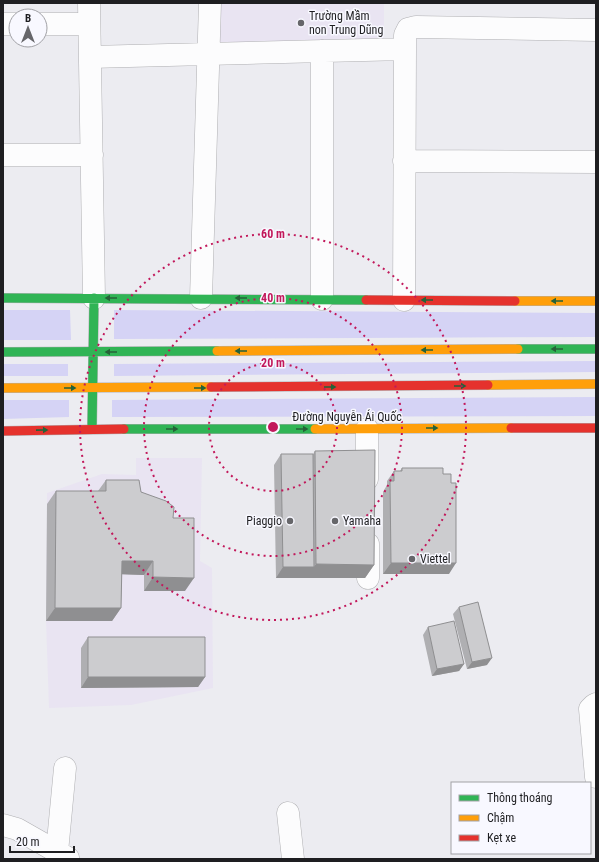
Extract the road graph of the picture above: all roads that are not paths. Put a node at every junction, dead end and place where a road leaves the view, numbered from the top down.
1 (89, 3) edge
2 (210, 3) edge
3 (48, 24) edge
4 (89, 24) junction
5 (596, 30) edge
6 (405, 49) junction
7 (322, 51) junction
8 (208, 54) junction
9 (90, 57) junction
10 (3, 155) edge
11 (92, 155) junction
12 (404, 161) junction
13 (596, 162) edge
14 (3, 298) edge
15 (94, 298) junction
16 (201, 298) junction
17 (322, 299) junction
18 (404, 300) junction
19 (596, 301) edge
20 (596, 349) edge
21 (3, 352) edge
22 (93, 352) junction
23 (596, 384) edge
24 (3, 388) edge
25 (93, 388) junction
26 (596, 428) edge
27 (92, 429) junction
28 (367, 429) junction
29 (3, 431) edge
30 (367, 500) edge
31 (368, 523) edge
32 (368, 578) edge
33 (596, 704) edge
34 (65, 768) dead end
35 (596, 777) edge
36 (288, 813) dead end
37 (3, 825) edge
38 (63, 856) edge
39 (293, 859) edge

1 - 4 street
2 - 8 street
3 - 4 street
4 - 9 street
5 - 6 street
6 - 7 street
6 - 12 street
7 - 8 street
7 - 17 street
8 - 9 street
8 - 16 street
9 - 11 street
10 - 11 street
11 - 15 street
12 - 13 street
12 - 18 street
14 - 15 main road
16 -> 15 main road
15 - 22 main road
17 -> 16 main road
17 - 18 main road
19 -> 18 main road
20 -> 22 main road
21 - 22 main road
22 - 25 main road
25 -> 23 main road
24 -> 25 main road
25 - 27 main road
28 -> 26 main road, Đường Nguyễn Ái Quốc
27 -> 28 main road, Đường Nguyễn Ái Quốc
29 -> 27 main road, Đường Nguyễn Ái Quốc
28 - 30 street
31 - 32 street
33 - 35 street
34 - 38 street
36 - 39 street
37 - 38 street

